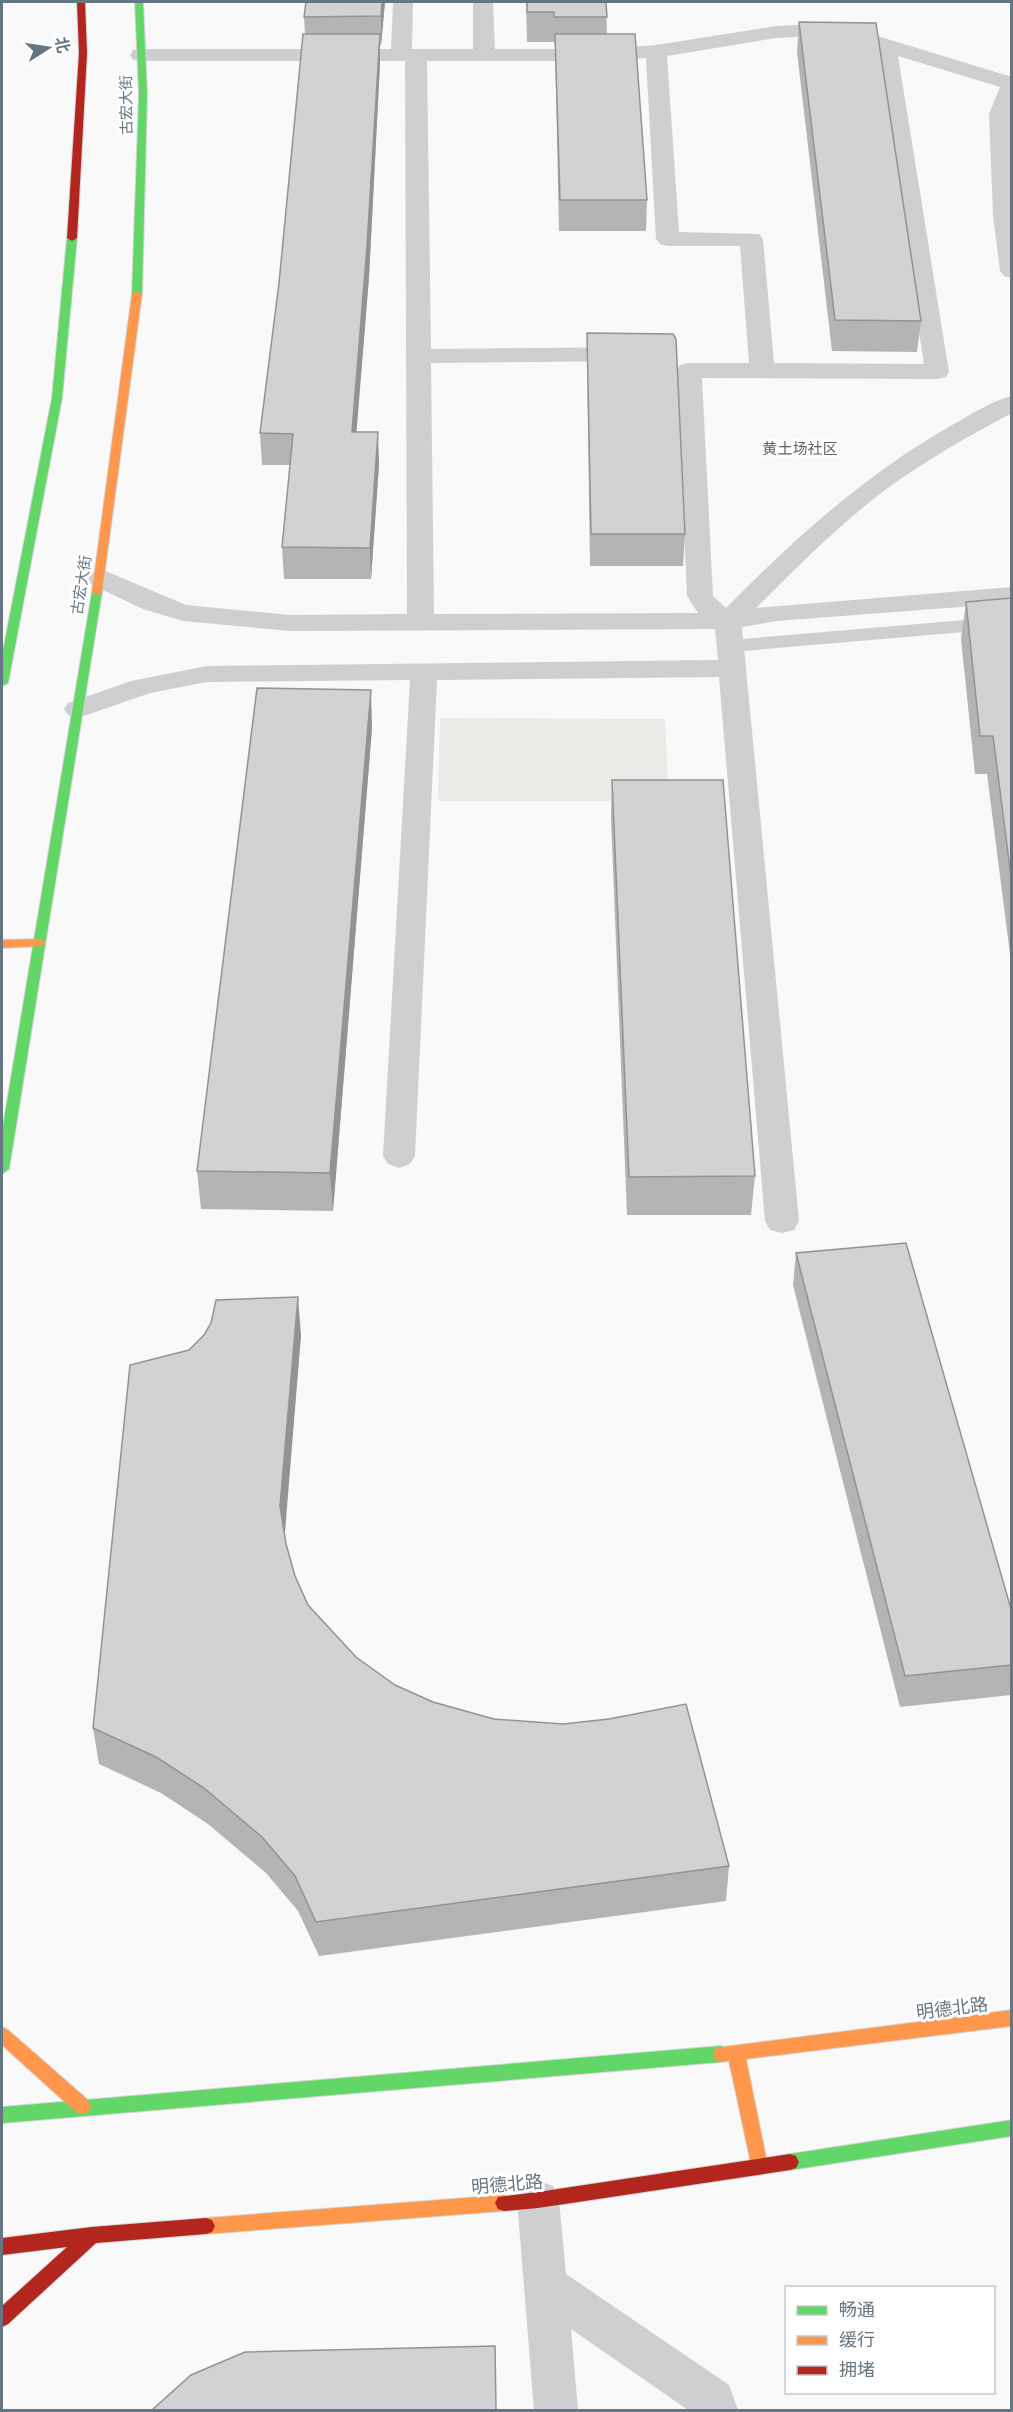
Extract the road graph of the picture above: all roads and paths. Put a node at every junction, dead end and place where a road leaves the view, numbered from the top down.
1 (81, 2) edge
2 (139, 2) edge
3 (403, 2) edge
4 (483, 2) edge
5 (885, 45) junction
6 (656, 51) junction
7 (141, 55) junction
8 (408, 55) junction
9 (484, 55) junction
10 (1011, 84) edge
11 (1011, 271) edge
12 (419, 356) junction
13 (689, 370) junction
14 (762, 370) junction
15 (1006, 411) edge
16 (99, 578) junction
17 (1011, 595) edge
18 (421, 622) junction
19 (1011, 622) edge
20 (730, 645) junction
21 (424, 672) junction
22 (2, 683) edge
23 (78, 709) junction
24 (39, 943) junction
25 (2, 944) edge
26 (399, 1156) dead end
27 (2, 1169) edge
28 (782, 1221) dead end
29 (1011, 2018) edge
30 (2, 2035) edge
31 (736, 2053) junction
32 (82, 2106) junction
33 (2, 2115) edge
34 (1011, 2128) edge
35 (759, 2167) junction
36 (538, 2200) junction
37 (92, 2235) junction
38 (2, 2246) edge
39 (545, 2285) junction
40 (2, 2318) edge
41 (556, 2410) edge
42 (716, 2410) edge

1 - 22 main road
2 - 7 main road, 古宏大街
3 - 8 street
4 - 9 street
5 - 6 street
5 - 10 street
5 - 14 street
6 - 9 street
6 - 14 street
7 - 8 street
7 - 16 main road, 古宏大街
8 - 9 street
8 - 12 street
10 - 11 street
12 - 13 street
12 - 18 street
13 - 14 street
13 - 20 street
15 - 20 street
16 - 18 street
16 - 23 main road, 古宏大街
17 - 20 street
18 - 20 street
19 - 20 lane
20 - 21 street
20 - 28 street
21 - 23 street
21 - 26 street
23 - 24 main road, 古宏大街
24 - 25 main road
24 - 27 main road, 古宏大街
29 - 31 main road, 明德北路
30 - 32 main road
31 - 32 main road, 明德北路
31 - 35 main road
32 - 33 main road, 明德北路
34 - 35 main road, 明德北路
35 - 36 main road, 明德北路
36 - 37 main road, 明德北路
36 - 39 street
37 - 38 main road, 明德北路
37 - 40 main road
39 - 41 street
39 - 42 street

